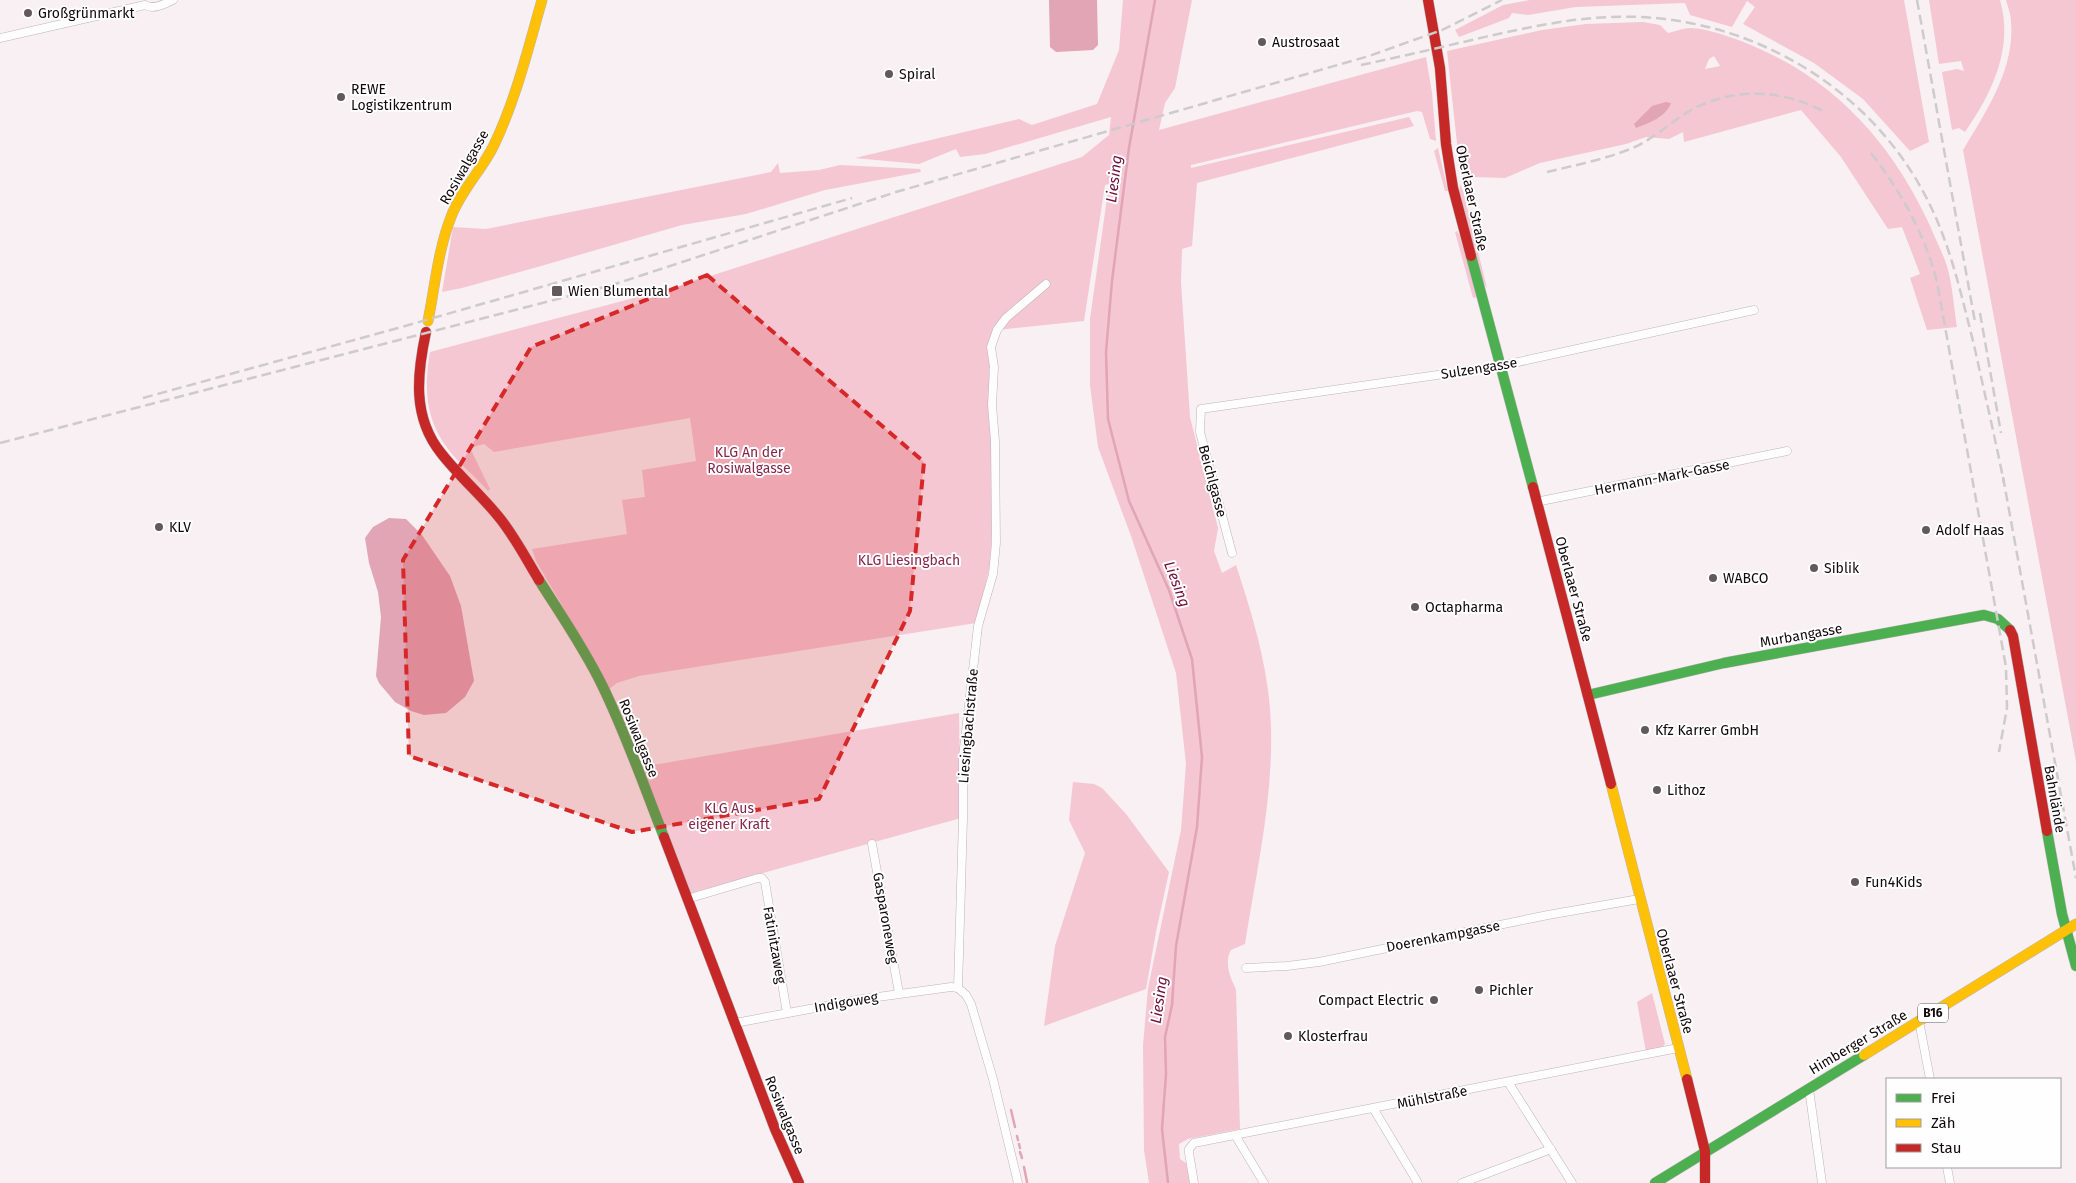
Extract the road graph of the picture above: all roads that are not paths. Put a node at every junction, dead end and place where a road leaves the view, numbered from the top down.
1 (173, 0) edge
2 (542, 0) edge
3 (1428, 0) edge
4 (159, 2) edge
5 (146, 3) edge
6 (0, 38) edge
7 (1046, 284) dead end
8 (1754, 310) dead end
9 (428, 321) dead end
10 (426, 332) dead end
11 (1500, 366) junction
12 (1201, 409) joint
13 (1787, 451) dead end
14 (1536, 502) junction
15 (1232, 553) dead end
16 (2013, 636) joint
17 (1588, 695) junction
18 (872, 844) dead end
19 (687, 899) junction
20 (1639, 899) junction
21 (2072, 927) edge
22 (2076, 966) edge
23 (1246, 968) dead end
24 (958, 988) junction
25 (899, 993) junction
26 (787, 1013) junction
27 (1919, 1021) junction
28 (735, 1023) junction
29 (1678, 1048) junction
30 (1930, 1078) edge
31 (1508, 1082) junction
32 (1809, 1089) junction
33 (1373, 1108) junction
34 (1235, 1135) junction
35 (1551, 1149) junction
36 (1705, 1151) junction
37 (1947, 1168) edge
38 (799, 1183) edge
39 (1018, 1183) edge
40 (1194, 1183) edge
41 (1264, 1183) edge
42 (1418, 1183) edge
43 (1462, 1183) edge
44 (1572, 1183) edge
45 (1655, 1183) edge
46 (1705, 1183) edge
47 (1822, 1183) edge
48 (1950, 1183) edge

1 - 4 street
2 - 9 street, Rosiwalgasse
3 - 11 street, Oberlaaer Straße
4 - 5 street
5 - 6 street
7 - 24 street, Liesingbachstraße
8 - 11 street, Sulzengasse
10 - 19 street, Rosiwalgasse
11 - 12 street, Sulzengasse
11 - 14 street, Oberlaaer Straße
12 - 15 street, Beichlgasse
13 - 14 street, Hermann-Mark-Gasse
14 - 17 street, Oberlaaer Straße
16 - 17 street, Murbangasse
16 - 21 street, Bahnlände
17 - 20 street, Oberlaaer Straße
18 - 25 street, Gasparoneweg
19 - 26 street, Fatinitzaweg
19 - 28 street, Rosiwalgasse
20 - 23 street, Doerenkampgasse
20 - 29 street, Oberlaaer Straße
21 - 22 street, Bahnlände
21 - 27 street, Himberger Straße / B16
24 - 25 street, Indigoweg
24 - 39 street
25 - 26 street, Indigoweg
26 - 28 street, Indigoweg
27 - 30 street
27 - 32 street, Himberger Straße / B16
28 - 38 street, Rosiwalgasse
29 - 31 street, Mühlstraße
29 - 36 street, Oberlaaer Straße
31 - 33 street, Mühlstraße
31 - 35 street
32 - 36 street, Himberger Straße / B16
32 - 47 street
33 - 34 street, Mühlstraße
33 - 42 street
34 - 40 street, Mühlstraße
34 - 41 street
35 - 43 street
35 - 44 street
36 - 45 street, Himberger Straße / B16
36 - 46 street, Oberlaaer Straße
37 - 48 street

